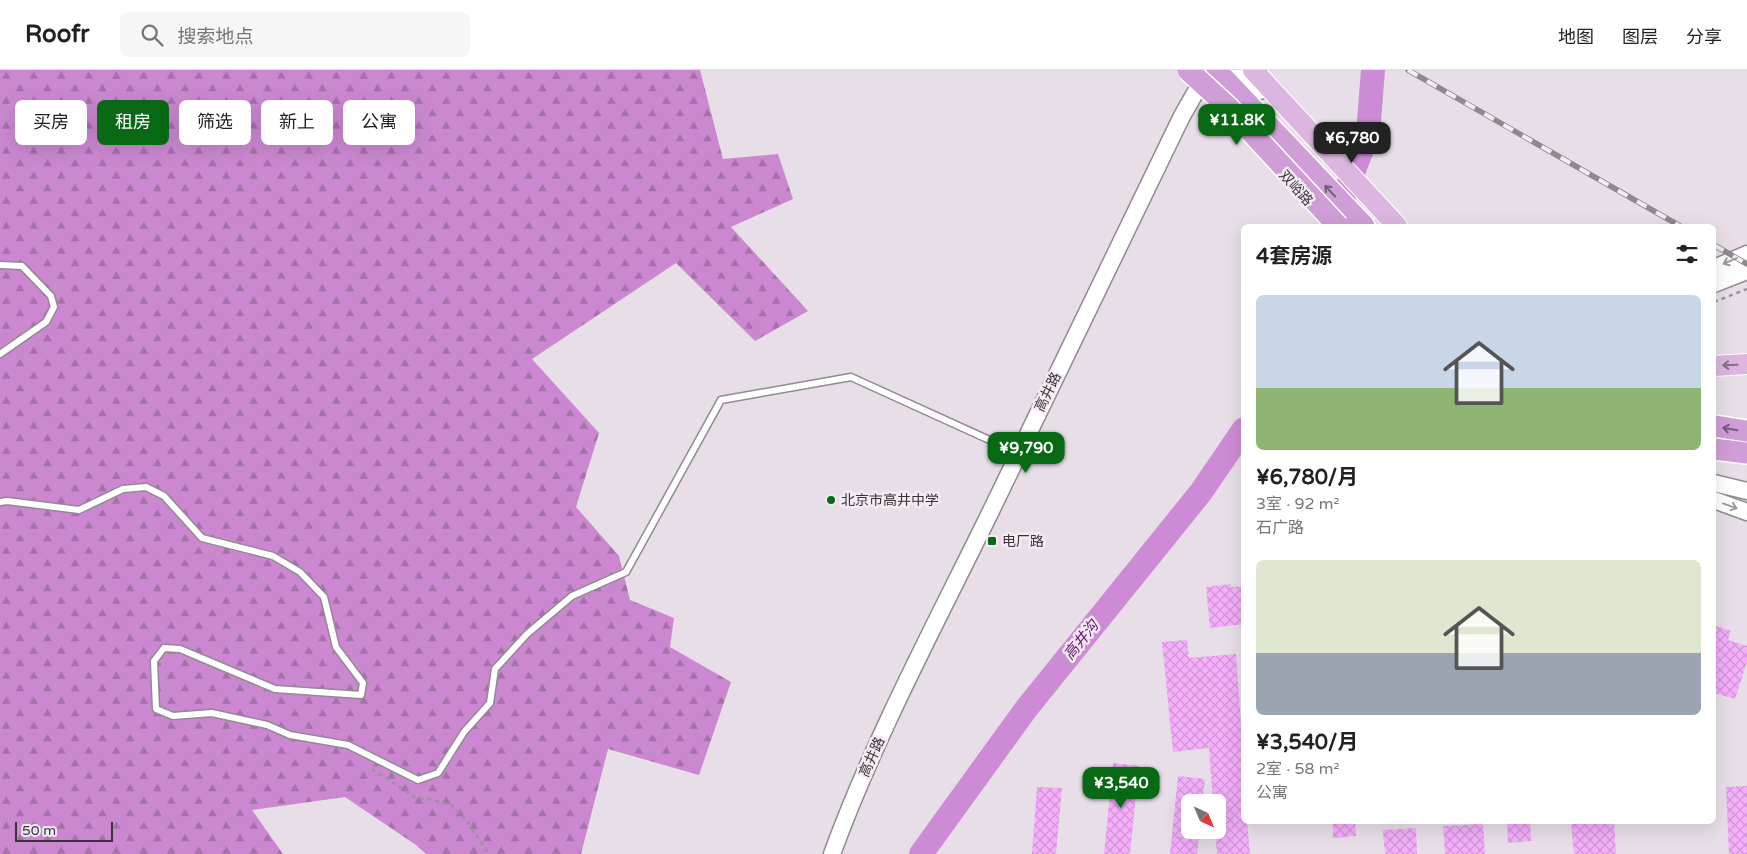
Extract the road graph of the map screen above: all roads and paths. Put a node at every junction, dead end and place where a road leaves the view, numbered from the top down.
1 (1208, 70) edge
2 (1216, 70) edge
3 (1240, 70) edge
4 (1253, 70) edge
5 (1191, 75) edge
6 (1330, 224) edge
7 (1336, 224) edge
8 (1362, 224) edge
9 (1388, 224) edge
10 (1395, 224) edge
11 (1747, 254) edge
12 (0, 265) edge
13 (1716, 267) edge
14 (1747, 270) edge
15 (1716, 283) edge
16 (1747, 289) edge
17 (1716, 301) edge
18 (0, 354) edge
19 (1747, 364) edge
20 (1716, 366) edge
21 (1716, 426) edge
22 (1747, 431) edge
23 (1716, 449) edge
24 (1747, 453) edge
25 (1019, 454) junction
26 (1716, 456) edge
27 (1747, 464) edge
28 (1716, 483) edge
29 (1747, 491) edge
30 (1716, 501) edge
31 (0, 502) edge
32 (1747, 512) edge
33 (369, 767) dead end
34 (489, 854) edge
35 (832, 854) edge

1 - 5 street, 高井路
8 -> 2 highway
3 - 9 street
4 - 10 main road
5 - 6 street, 双峪路
5 - 7 highway, bridge
5 - 25 street, 高井路
11 -> 13 street
12 - 18 lane
14 - 15 street
16 - 17 path
19 -> 20 main road
22 -> 21 highway
23 - 24 highway
25 - 31 lane
25 - 35 street, 高井路
26 - 27 main road
28 - 29 street
30 -> 32 street
33 - 34 path

